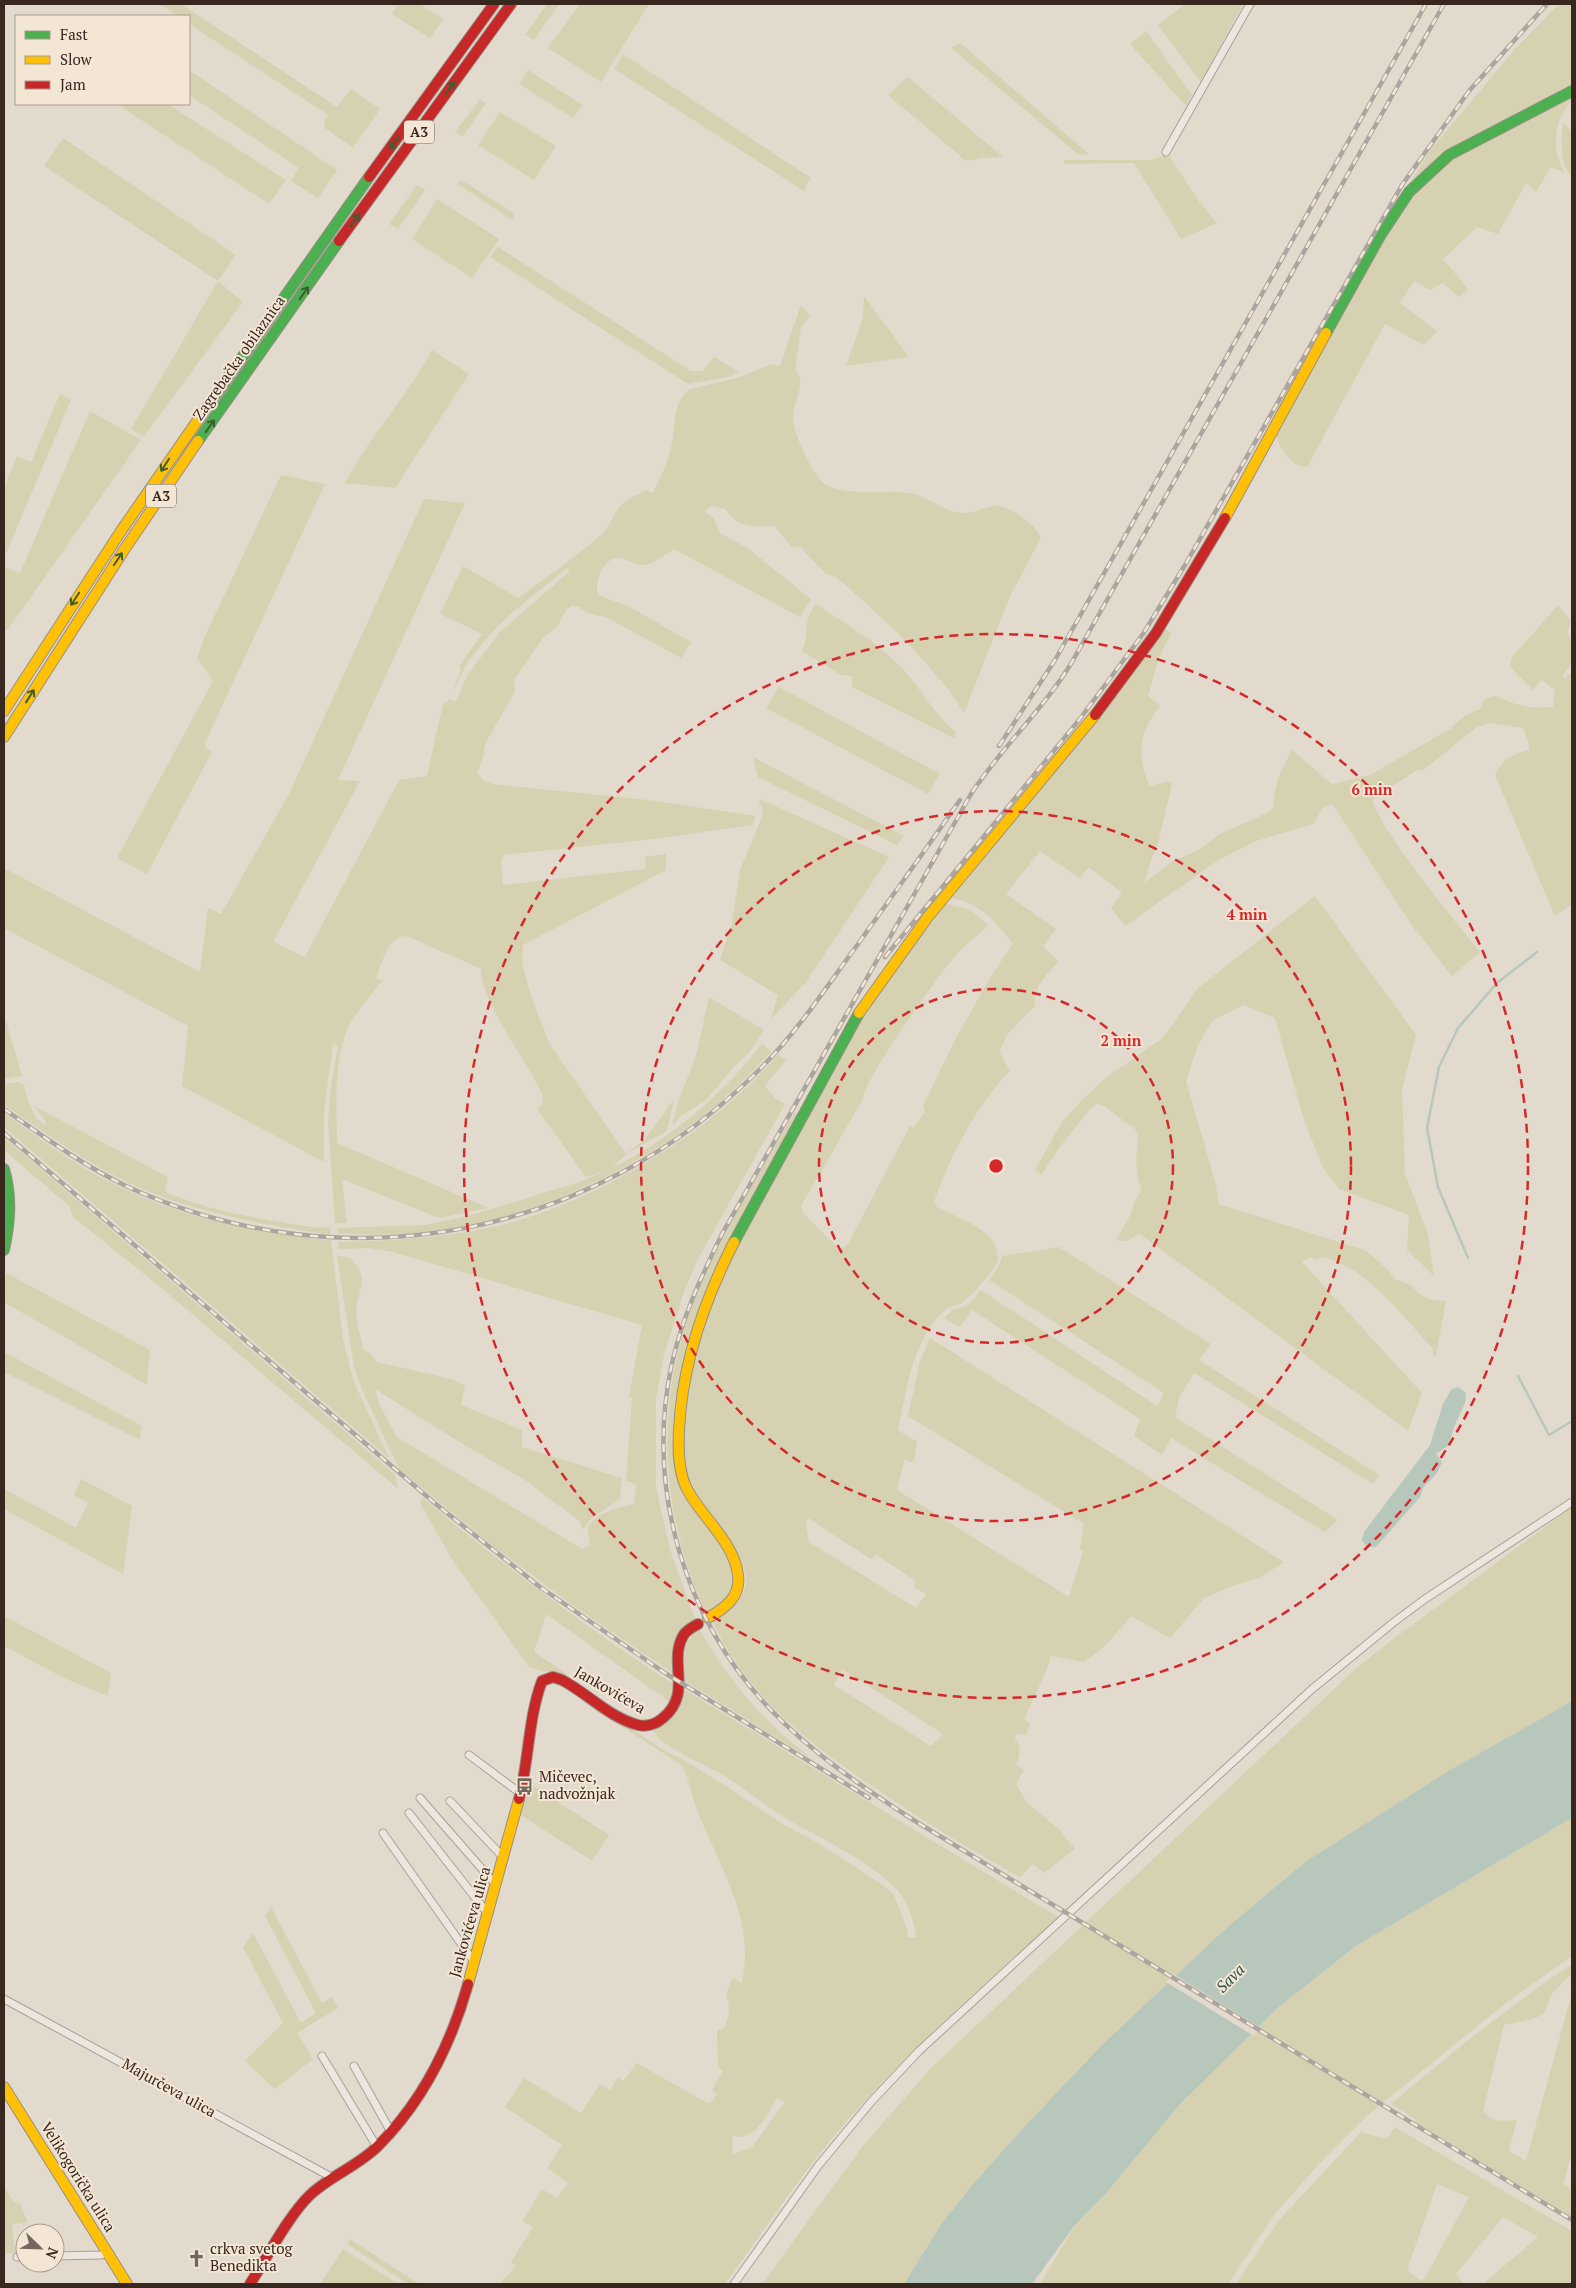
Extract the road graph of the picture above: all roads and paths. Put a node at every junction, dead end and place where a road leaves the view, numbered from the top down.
1 (494, 4) edge
2 (511, 4) edge
3 (1250, 4) edge
4 (1572, 91) edge
5 (1166, 152) dead end
6 (4, 711) edge
7 (4, 737) edge
8 (4, 1169) edge
9 (4, 1250) edge
10 (1569, 1503) edge
11 (708, 1618) dead end
12 (698, 1624) dead end
13 (541, 1684) joint
14 (469, 1755) dead end
15 (520, 1793) junction
16 (420, 1798) dead end
17 (450, 1801) dead end
18 (409, 1813) dead end
19 (383, 1833) dead end
20 (503, 1857) junction
21 (496, 1885) junction
22 (488, 1914) junction
23 (474, 1962) junction
24 (4, 1999) edge
25 (322, 2056) dead end
26 (354, 2066) dead end
27 (4, 2087) edge
28 (391, 2132) junction
29 (377, 2147) junction
30 (333, 2178) junction
31 (108, 2252) junction
32 (65, 2256) edge
33 (127, 2284) edge
34 (250, 2284) edge
35 (734, 2284) edge

1 -> 6 main road, Zagrebačka obilaznica / A3
7 -> 2 main road, Zagrebačka obilaznica / A3
3 - 5 street
4 - 11 main road
8 - 9 main road
10 - 35 street
12 - 13 main road, Jankovićeva
13 - 15 main road, Jankovićeva ulica
14 - 15 street
15 - 20 main road, Jankovićeva ulica
16 - 21 street
17 - 20 street
18 - 22 street
19 - 23 street
20 - 21 main road, Jankovićeva ulica
21 - 22 main road, Jankovićeva ulica
22 - 23 main road, Jankovićeva ulica
23 - 28 main road, Jankovićeva ulica
24 - 30 street, Majurčeva ulica
25 - 29 street
26 - 28 street
27 - 31 main road, Velikogorička ulica
28 - 29 main road, Jankovićeva ulica
29 - 30 main road, Jankovićeva ulica
30 - 34 main road, Jankovićeva ulica
31 - 32 street
31 - 33 main road, Velikogorička ulica

